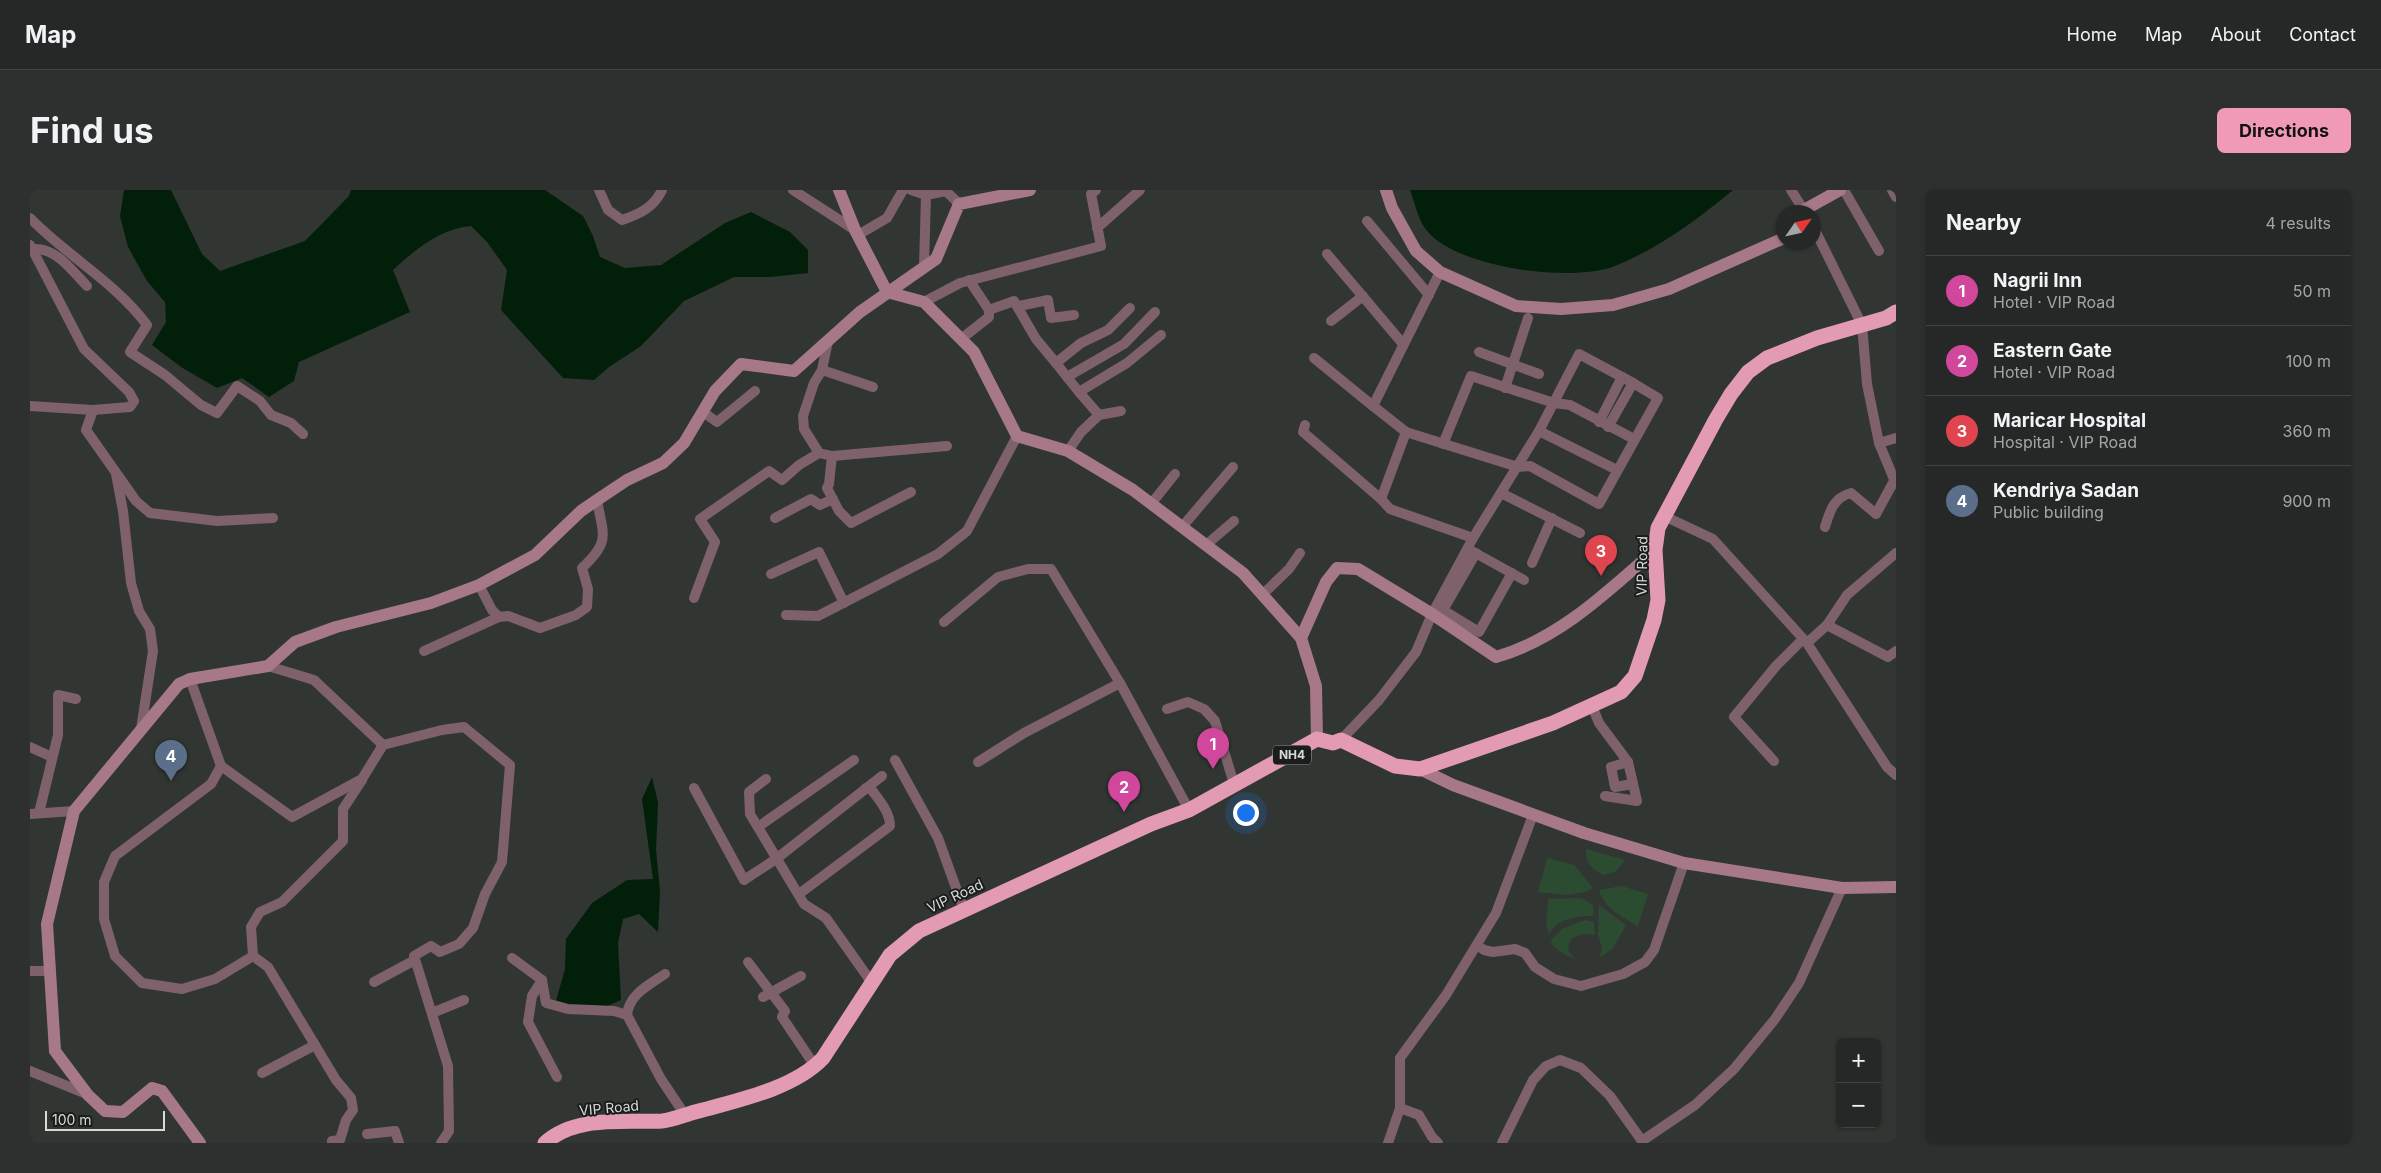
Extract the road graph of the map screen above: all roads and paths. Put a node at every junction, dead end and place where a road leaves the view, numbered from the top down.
1 (599, 190) edge
2 (662, 190) edge
3 (793, 190) edge
4 (839, 190) edge
5 (903, 190) edge
6 (911, 190) edge
7 (946, 190) edge
8 (1030, 190) edge
9 (1096, 190) edge
10 (1140, 190) edge
11 (1386, 190) edge
12 (1791, 190) edge
13 (1840, 190) edge
14 (1844, 190) edge
15 (1892, 190) edge
16 (926, 195) junction
17 (1896, 197) edge
18 (959, 204) junction
19 (1801, 205) edge
20 (1815, 205) edge
21 (30, 218) edge
22 (1367, 221) dead end
23 (1097, 228) junction
24 (857, 233) junction
25 (1776, 242) edge
26 (1821, 242) edge
27 (31, 247) edge
28 (1879, 251) dead end
29 (1327, 254) dead end
30 (924, 267) junction
31 (1440, 272) junction
32 (969, 280) junction
33 (87, 286) dead end
34 (886, 292) junction
35 (1429, 295) junction
36 (1363, 296) junction
37 (924, 302) junction
38 (1020, 306) junction
39 (1130, 308) dead end
40 (989, 310) junction
41 (1155, 312) dead end
42 (1896, 312) edge
43 (1074, 315) dead end
44 (1528, 318) dead end
45 (1331, 321) dead end
46 (1862, 325) junction
47 (1161, 335) dead end
48 (961, 339) junction
49 (828, 341) junction
50 (1403, 344) junction
51 (1479, 352) dead end
52 (1314, 358) dead end
53 (1056, 363) junction
54 (1513, 365) junction
55 (822, 370) junction
56 (1539, 374) dead end
57 (1067, 377) junction
58 (1622, 377) junction
59 (1632, 383) junction
60 (873, 387) dead end
61 (1505, 388) junction
62 (755, 391) dead end
63 (1079, 392) junction
64 (1554, 403) junction
65 (30, 406) edge
66 (1373, 406) junction
67 (93, 410) junction
68 (1121, 411) dead end
69 (703, 412) junction
70 (1099, 414) junction
71 (1604, 424) junction
72 (1305, 425) dead end
73 (1540, 431) junction
74 (1406, 432) junction
75 (303, 434) dead end
76 (1017, 436) junction
77 (1896, 438) edge
78 (1634, 439) junction
79 (1879, 443) junction
80 (1444, 444) junction
81 (947, 446) dead end
82 (1068, 451) junction
83 (819, 452) junction
84 (832, 456) junction
85 (1518, 467) junction
86 (1232, 468) dead end
87 (1617, 470) junction
88 (116, 474) junction
89 (1175, 474) dead end
90 (1895, 482) edge
91 (911, 492) dead end
92 (1501, 493) junction
93 (833, 499) junction
94 (1381, 499) junction
95 (597, 500) junction
96 (1151, 504) junction
97 (1664, 516) junction
98 (273, 518) dead end
99 (775, 518) dead end
100 (1552, 518) junction
101 (1234, 521) dead end
102 (1182, 527) junction
103 (1825, 527) dead end
104 (1580, 533) dead end
105 (1473, 538) junction
106 (1206, 545) junction
107 (1655, 550) junction
108 (1471, 551) junction
109 (1300, 553) dead end
110 (1896, 554) edge
111 (1532, 563) dead end
112 (1512, 573) junction
113 (771, 574) dead end
114 (1524, 580) dead end
115 (479, 585) junction
116 (1262, 595) junction
117 (694, 598) dead end
118 (844, 603) junction
119 (1432, 614) junction
120 (786, 615) dead end
121 (499, 617) junction
122 (944, 622) dead end
123 (1827, 625) junction
124 (1301, 638) junction
125 (1805, 641) junction
126 (424, 651) dead end
127 (1896, 651) edge
128 (268, 666) junction
129 (190, 679) junction
130 (1120, 683) junction
131 (76, 699) dead end
132 (1592, 706) junction
133 (1167, 709) dead end
134 (141, 730) junction
135 (1317, 739) junction
136 (1342, 740) junction
137 (383, 745) junction
138 (30, 747) edge
139 (52, 757) junction
140 (854, 760) dead end
141 (895, 760) dead end
142 (1774, 761) dead end
143 (978, 762) dead end
144 (1628, 762) junction
145 (221, 766) junction
146 (1420, 768) junction
147 (1896, 775) edge
148 (882, 776) dead end
149 (766, 779) dead end
150 (362, 780) junction
151 (1234, 784) junction
152 (1633, 784) junction
153 (694, 788) dead end
154 (866, 788) junction
155 (1605, 796) dead end
156 (1189, 810) junction
157 (74, 811) junction
158 (34, 814) edge
159 (1533, 815) junction
160 (758, 827) junction
161 (776, 859) junction
162 (1684, 863) junction
163 (1896, 886) edge
164 (1842, 888) junction
165 (799, 894) junction
166 (964, 910) junction
167 (1477, 945) junction
168 (253, 956) junction
169 (512, 958) dead end
170 (415, 960) junction
171 (748, 962) dead end
172 (30, 971) edge
173 (48, 971) junction
174 (665, 974) dead end
175 (801, 976) dead end
176 (542, 980) junction
177 (374, 982) dead end
178 (872, 983) junction
179 (767, 995) junction
180 (464, 1000) dead end
181 (432, 1013) junction
182 (628, 1015) junction
183 (315, 1044) junction
184 (815, 1066) junction
185 (30, 1071) edge
186 (262, 1073) dead end
187 (557, 1077) dead end
188 (88, 1095) junction
189 (1400, 1108) junction
190 (685, 1115) junction
191 (367, 1134) dead end
192 (200, 1143) edge
193 (332, 1143) edge
194 (400, 1143) edge
195 (441, 1143) edge
196 (545, 1143) edge
197 (1388, 1143) edge
198 (1438, 1143) edge
199 (1502, 1143) edge

1 - 2 street
3 - 24 street
4 - 24 street
5 - 24 street
6 - 16 street
7 - 16 street
7 - 18 street
8 - 18 street
9 - 23 street
10 - 23 street
11 - 31 street
12 - 19 street
13 - 20 street
14 - 28 street
15 - 17 street
16 - 30 street
18 - 30 street
21 - 75 street
22 - 35 street
23 - 32 street
24 - 34 street
25 - 31 street
26 - 46 street
27 - 33 street
27 - 67 street
29 - 36 street
30 - 34 street
31 - 35 street
32 - 37 street
32 - 40 street
34 - 37 street
34 - 49 street
35 - 50 street
36 - 45 street
36 - 50 street
37 - 48 street
38 - 40 street
38 - 43 street
38 - 53 street
39 - 53 street
40 - 48 street
41 - 57 street
42 - 46 highway, VIP Road / NH4
44 - 54 street
46 - 79 street
46 - 97 highway, VIP Road / NH4
47 - 63 street
48 - 76 street
49 - 55 street
49 - 69 street
50 - 66 street
51 - 54 street
52 - 66 street
53 - 57 street
54 - 56 street
54 - 61 street
55 - 60 street
55 - 83 street
57 - 63 street
58 - 59 street
58 - 64 street
58 - 71 street
59 - 71 street
59 - 78 street
61 - 64 street
61 - 80 street
62 - 69 street
63 - 70 street
64 - 71 street
64 - 73 street
65 - 67 street
66 - 74 street
67 - 88 street
68 - 70 street
69 - 95 street
70 - 82 street
71 - 78 street
72 - 94 street
73 - 85 street
73 - 87 street
74 - 80 street
74 - 94 street
76 - 82 street
76 - 118 street
77 - 79 street
78 - 87 street
79 - 90 street
80 - 85 street
81 - 84 street
82 - 96 street
83 - 84 street
83 - 117 street
84 - 93 street
85 - 87 street
85 - 92 street
86 - 102 street
88 - 98 street
88 - 134 street
89 - 96 street
90 - 103 street
91 - 93 street
92 - 100 street
92 - 105 street
93 - 99 street
94 - 105 street
95 - 115 street
95 - 121 street
96 - 102 street
97 - 107 highway, VIP Road / NH4
97 - 125 street
100 - 104 street
100 - 111 street
101 - 106 street
102 - 106 street
105 - 108 street
106 - 116 street
107 - 119 street
107 - 132 highway, VIP Road / NH4
108 - 112 street
108 - 112 street
108 - 119 street
109 - 116 street
110 - 123 street
112 - 114 street
113 - 118 street
115 - 121 street
115 - 128 street
116 - 124 street
118 - 120 street
119 - 124 street
119 - 136 street
121 - 126 street
122 - 130 street
123 - 125 street
123 - 127 street
124 - 135 street
125 - 142 street
125 - 147 street
128 - 129 street
128 - 137 street
129 - 134 street
129 - 145 street
130 - 143 street
130 - 156 street
131 - 139 street
132 - 144 street
132 - 146 highway, VIP Road / NH4
133 - 151 street
134 - 157 street
135 - 136 highway, VIP Road / NH4
135 - 151 highway, VIP Road / NH4
136 - 146 highway, VIP Road / NH4
137 - 150 street
137 - 170 street
138 - 139 street
139 - 158 street
140 - 160 street
141 - 166 street
144 - 152 street
144 - 152 street
145 - 150 street
145 - 168 street
146 - 159 street, VIP Road
148 - 154 street
149 - 160 street
150 - 168 street
151 - 156 highway, VIP Road / NH4
152 - 155 street
153 - 161 street
154 - 161 street
154 - 165 street
156 - 166 highway, VIP Road / NH4
157 - 158 street
157 - 173 street
159 - 162 street, VIP Road
159 - 167 street
160 - 161 street
161 - 165 street
162 - 164 street, VIP Road
162 - 167 street
163 - 164 street, VIP Road
164 - 199 street
165 - 178 street
166 - 178 highway, VIP Road / NH4
167 - 189 street
168 - 183 street
169 - 176 street
170 - 177 street
170 - 181 street
171 - 179 street
172 - 173 street
173 - 188 street
174 - 182 street
175 - 179 street
176 - 182 street
176 - 187 street
178 - 184 highway, VIP Road / NH4
179 - 184 street
180 - 181 street
181 - 195 street
182 - 190 street
183 - 186 street
183 - 193 street
184 - 190 highway, VIP Road / NH4
185 - 188 street
188 - 192 street
189 - 197 street
189 - 198 street
190 - 196 highway, VIP Road / NH4
191 - 194 street

